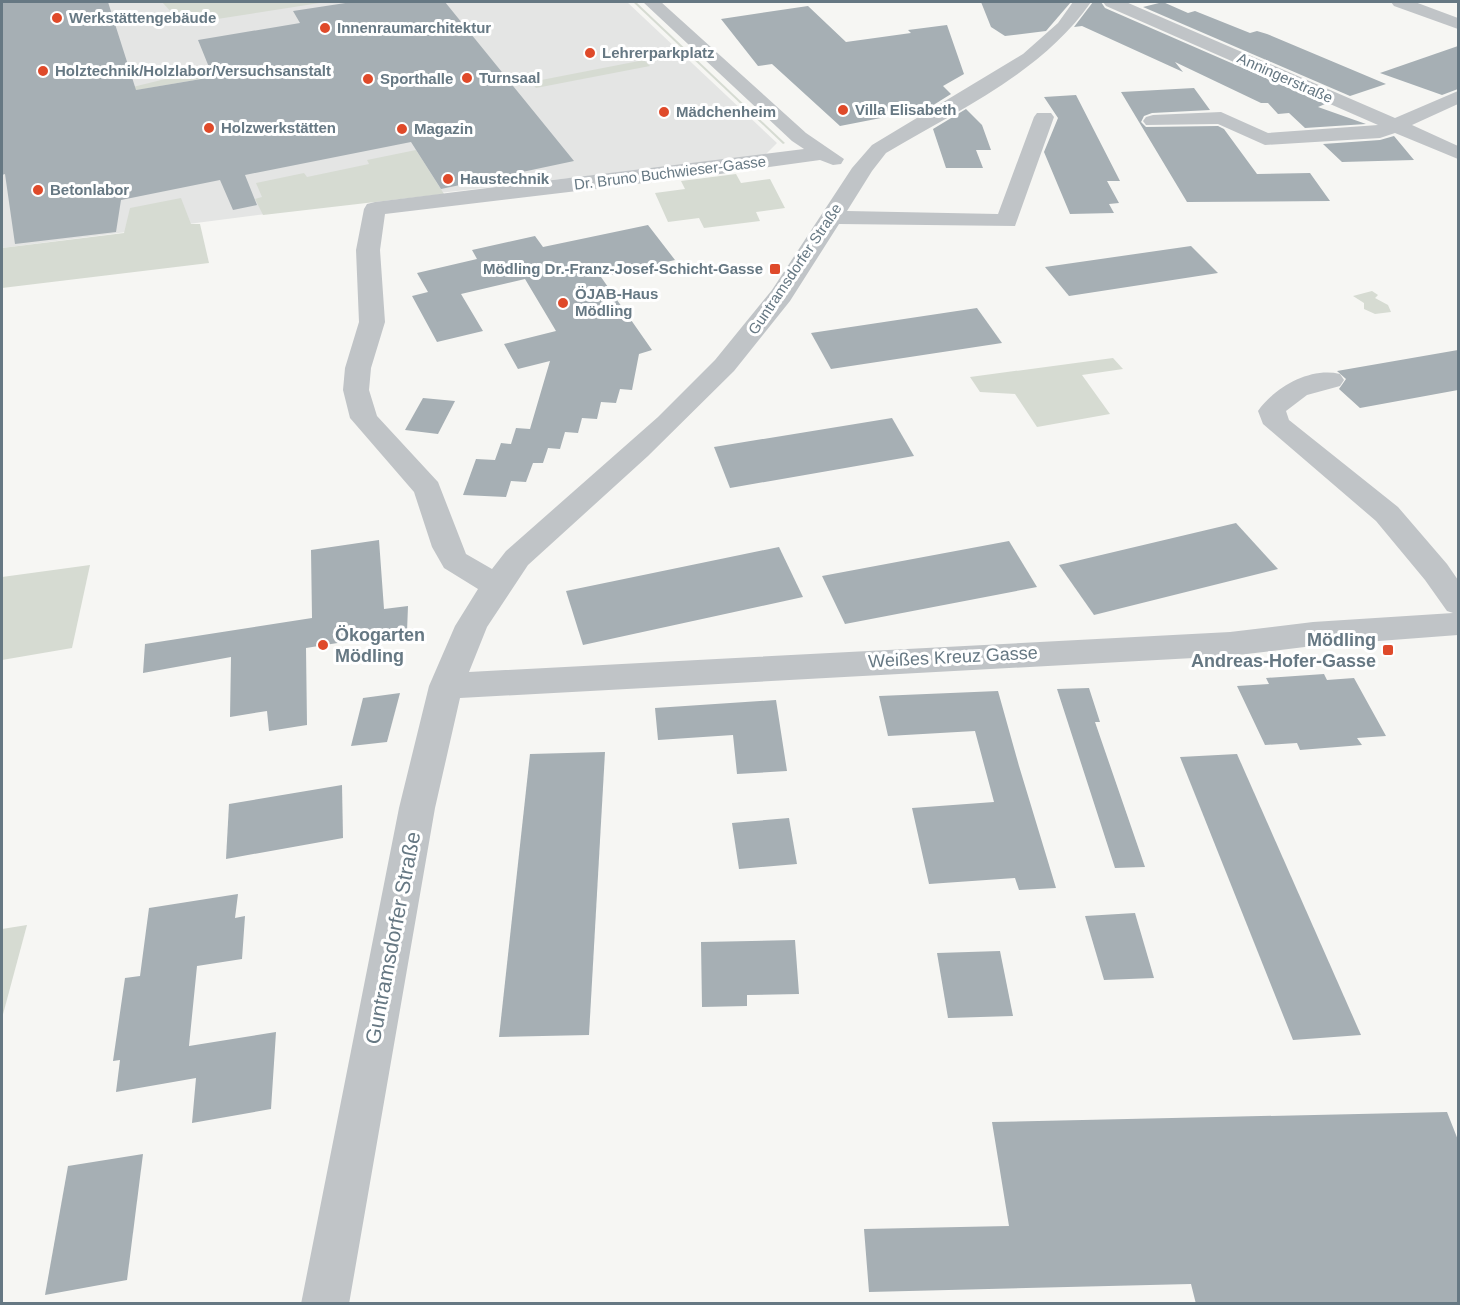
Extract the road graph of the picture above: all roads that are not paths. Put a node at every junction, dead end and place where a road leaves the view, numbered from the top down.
1 (651, 2) edge
2 (1082, 2) edge
3 (1112, 2) edge
4 (1400, 2) edge
5 (1458, 24) edge
6 (1458, 97) edge
7 (1044, 117) dead end
8 (1153, 121) dead end
9 (1395, 126) junction
10 (822, 153) junction
11 (1458, 153) edge
12 (863, 168) junction
13 (832, 217) junction
14 (1331, 380) dead end
15 (496, 585) junction
16 (1458, 603) edge
17 (1458, 624) edge
18 (446, 686) junction
19 (325, 1304) edge

1 - 10 street
2 - 12 street, Guntramsdorfer Straße
3 - 9 street, Anningerstraße
4 - 5 street
6 - 9 street
7 - 13 street
8 - 9 street
9 - 11 street, Anningerstraße
10 - 12 street
10 - 15 street, Dr. Bruno Buchwieser-Gasse
12 - 13 street, Guntramsdorfer Straße
13 - 15 street, Guntramsdorfer Straße
14 - 16 street
15 - 18 street, Guntramsdorfer Straße
17 - 18 street, Weißes Kreuz Gasse
18 - 19 street, Guntramsdorfer Straße

